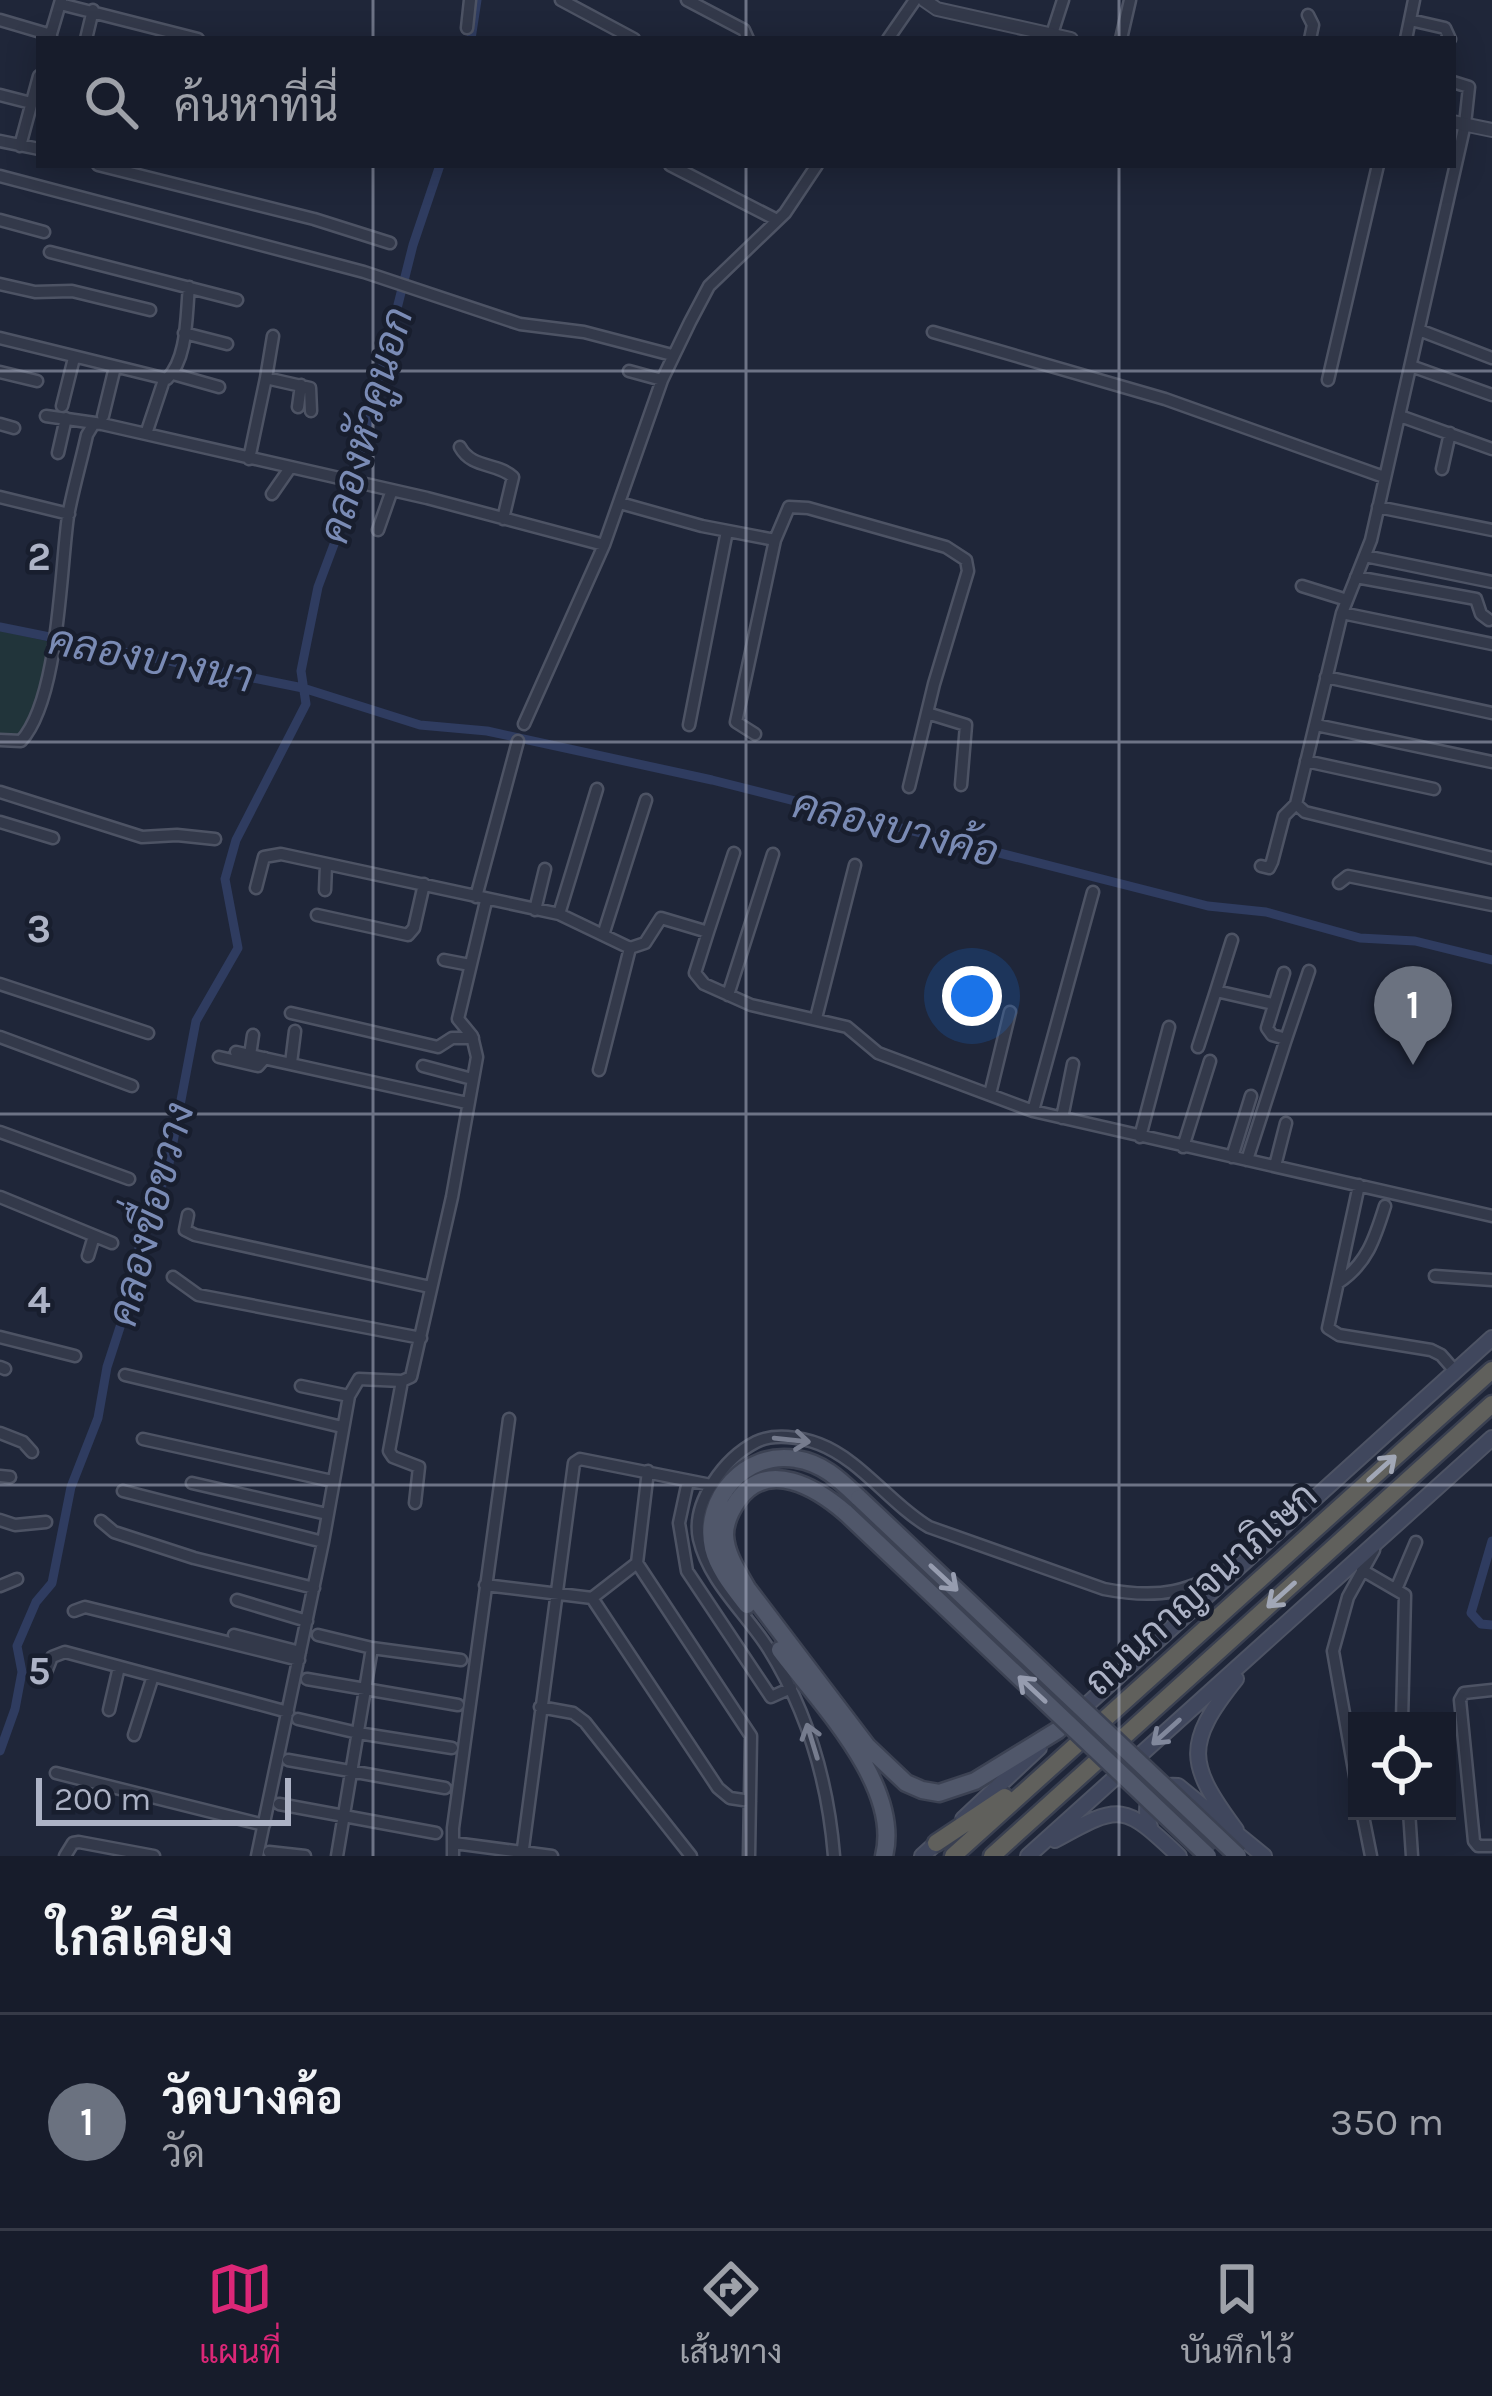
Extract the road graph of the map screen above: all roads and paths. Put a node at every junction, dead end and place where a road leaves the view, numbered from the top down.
1 (470, 0) edge
2 (561, 0) edge
3 (687, 0) edge
4 (914, 0) edge
5 (924, 0) edge
6 (1063, 0) edge
7 (1130, 0) edge
8 (1414, 0) edge
9 (60, 2) edge
10 (955, 6) edge
11 (93, 10) junction
12 (1308, 15) dead end
13 (0, 20) edge
14 (1410, 20) junction
15 (1006, 23) junction
16 (467, 28) dead end
17 (1052, 34) junction
18 (47, 36) edge
19 (50, 36) edge
20 (87, 36) edge
21 (186, 36) edge
22 (628, 36) edge
23 (747, 36) edge
24 (890, 36) edge
25 (1000, 36) edge
26 (1060, 36) edge
27 (1121, 36) edge
28 (1310, 36) edge
29 (1407, 36) edge
30 (1449, 36) edge
31 (1456, 83) edge
32 (36, 86) edge
33 (0, 95) edge
34 (31, 103) junction
35 (1459, 123) edge
36 (1492, 130) edge
37 (0, 141) edge
38 (20, 146) junction
39 (36, 149) edge
40 (110, 168) edge
41 (171, 168) edge
42 (676, 168) edge
43 (1377, 168) edge
44 (1450, 168) edge
45 (814, 169) edge
46 (0, 176) edge
47 (167, 182) junction
48 (0, 220) edge
49 (778, 220) junction
50 (44, 232) dead end
51 (390, 243) dead end
52 (50, 252) dead end
53 (0, 284) edge
54 (189, 286) junction
55 (237, 300) dead end
56 (150, 310) dead end
57 (1419, 330) junction
58 (932, 332) dead end
59 (184, 333) junction
60 (273, 336) dead end
61 (0, 338) edge
62 (227, 344) dead end
63 (672, 356) junction
64 (74, 358) junction
65 (1492, 358) edge
66 (1411, 366) junction
67 (115, 367) junction
68 (629, 371) dead end
69 (0, 372) edge
70 (169, 377) junction
71 (266, 378) junction
72 (662, 380) junction
73 (1328, 380) dead end
74 (37, 381) dead end
75 (302, 385) junction
76 (220, 387) dead end
77 (1492, 395) edge
78 (298, 407) dead end
79 (311, 411) dead end
80 (64, 412) junction
81 (46, 416) dead end
82 (1400, 416) junction
83 (98, 421) junction
84 (0, 424) edge
85 (14, 428) dead end
86 (146, 434) junction
87 (1450, 434) junction
88 (460, 447) dead end
89 (1492, 448) edge
90 (58, 453) dead end
91 (249, 459) junction
92 (290, 468) junction
93 (1442, 469) dead end
94 (1384, 477) junction
95 (392, 490) junction
96 (272, 494) dead end
97 (0, 497) edge
98 (620, 503) junction
99 (1378, 507) junction
100 (69, 514) junction
101 (669, 517) junction
102 (503, 519) junction
103 (377, 530) dead end
104 (1492, 530) edge
105 (727, 531) junction
106 (664, 532) dead end
107 (775, 540) junction
108 (604, 545) junction
109 (1365, 556) junction
110 (1356, 577) junction
111 (1492, 582) edge
112 (1302, 586) dead end
113 (1344, 607) junction
114 (1489, 620) edge
115 (1492, 644) edge
116 (1326, 677) junction
117 (926, 712) junction
118 (1492, 713) edge
119 (524, 724) dead end
120 (689, 725) dead end
121 (1316, 725) junction
122 (755, 734) dead end
123 (0, 740) edge
124 (518, 741) dead end
125 (1306, 761) junction
126 (1492, 762) edge
127 (961, 784) dead end
128 (909, 787) dead end
129 (597, 789) dead end
130 (1434, 789) dead end
131 (0, 792) edge
132 (646, 800) dead end
133 (1296, 805) junction
134 (0, 822) edge
135 (53, 838) dead end
136 (215, 838) dead end
137 (734, 853) dead end
138 (772, 854) dead end
139 (1492, 858) edge
140 (326, 865) junction
141 (856, 866) dead end
142 (1261, 866) dead end
143 (545, 869) dead end
144 (1339, 883) dead end
145 (424, 884) junction
146 (256, 888) dead end
147 (325, 890) dead end
148 (1093, 892) dead end
149 (481, 899) junction
150 (1492, 905) edge
151 (535, 910) junction
152 (317, 914) dead end
153 (559, 914) junction
154 (604, 932) junction
155 (708, 932) junction
156 (1232, 940) dead end
157 (630, 948) junction
158 (444, 959) dead end
159 (470, 965) junction
160 (1309, 971) dead end
161 (1284, 974) dead end
162 (0, 984) edge
163 (1216, 991) junction
164 (728, 995) junction
165 (1273, 1004) junction
166 (1010, 1012) dead end
167 (291, 1013) dead end
168 (816, 1018) junction
169 (1169, 1027) dead end
170 (296, 1031) dead end
171 (148, 1033) dead end
172 (253, 1035) dead end
173 (0, 1037) edge
174 (473, 1038) junction
175 (1286, 1039) junction
176 (1198, 1047) dead end
177 (219, 1057) dead end
178 (266, 1058) junction
179 (1210, 1061) dead end
180 (290, 1063) junction
181 (1073, 1064) dead end
182 (423, 1066) dead end
183 (599, 1070) dead end
184 (472, 1079) junction
185 (132, 1086) dead end
186 (990, 1094) junction
187 (1251, 1096) dead end
188 (466, 1103) junction
189 (1033, 1111) junction
190 (1062, 1118) junction
191 (1286, 1123) dead end
192 (0, 1132) edge
193 (1140, 1137) junction
194 (1183, 1147) junction
195 (1232, 1157) junction
196 (1247, 1160) junction
197 (1275, 1166) junction
198 (129, 1179) dead end
199 (1360, 1185) junction
200 (0, 1198) edge
201 (1384, 1206) dead end
202 (188, 1215) dead end
203 (1492, 1216) edge
204 (94, 1236) junction
205 (112, 1243) dead end
206 (88, 1256) dead end
207 (1435, 1276) dead end
208 (173, 1277) dead end
209 (1492, 1280) edge
210 (1338, 1283) junction
211 (430, 1287) junction
212 (0, 1337) edge
213 (421, 1338) junction
214 (1492, 1338) edge
215 (75, 1357) dead end
216 (1492, 1370) edge
217 (1455, 1371) junction
218 (125, 1375) dead end
219 (402, 1381) junction
220 (301, 1386) dead end
221 (349, 1396) junction
222 (1492, 1404) edge
223 (509, 1419) dead end
224 (342, 1427) junction
225 (0, 1433) edge
226 (1492, 1438) edge
227 (143, 1439) dead end
228 (32, 1452) dead end
229 (647, 1471) junction
230 (332, 1481) junction
231 (688, 1481) junction
232 (192, 1483) dead end
233 (710, 1485) junction
234 (123, 1491) dead end
235 (415, 1503) dead end
236 (207, 1507) dead end
237 (327, 1514) junction
238 (0, 1520) edge
239 (101, 1521) dead end
240 (46, 1522) dead end
241 (324, 1538) junction
242 (1378, 1542) junction
243 (1415, 1542) dead end
244 (1247, 1558) junction
245 (637, 1562) junction
246 (1362, 1570) junction
247 (17, 1579) dead end
248 (485, 1585) junction
249 (0, 1586) edge
250 (1397, 1587) junction
251 (314, 1588) junction
252 (556, 1592) junction
253 (592, 1598) junction
254 (237, 1600) dead end
255 (74, 1611) dead end
256 (307, 1621) junction
257 (234, 1635) dead end
258 (318, 1635) dead end
259 (50, 1646) dead end
260 (1262, 1647) junction
261 (372, 1648) junction
262 (64, 1652) junction
263 (299, 1656) junction
264 (461, 1660) dead end
265 (118, 1667) junction
266 (152, 1676) junction
267 (44, 1677) dead end
268 (307, 1679) dead end
269 (791, 1688) junction
270 (1492, 1690) edge
271 (365, 1691) junction
272 (458, 1705) dead end
273 (540, 1707) junction
274 (109, 1710) dead end
275 (1402, 1712) edge
276 (293, 1715) junction
277 (1058, 1730) junction
278 (358, 1733) junction
279 (134, 1735) dead end
280 (1348, 1735) edge
281 (452, 1748) dead end
282 (288, 1760) dead end
283 (56, 1773) dead end
284 (351, 1774) junction
285 (1036, 1780) junction
286 (445, 1788) dead end
287 (750, 1801) junction
288 (279, 1804) dead end
289 (344, 1817) junction
290 (1364, 1820) edge
291 (1410, 1820) edge
292 (264, 1825) junction
293 (1151, 1830) junction
294 (1236, 1830) junction
295 (436, 1833) dead end
296 (1492, 1846) edge
297 (454, 1850) edge
298 (929, 1850) edge
299 (120, 1853) edge
300 (263, 1854) edge
301 (522, 1854) edge
302 (65, 1856) edge
303 (154, 1856) edge
304 (305, 1856) edge
305 (337, 1856) edge
306 (552, 1856) edge
307 (691, 1856) edge
308 (749, 1856) edge
309 (833, 1856) edge
310 (884, 1856) edge
311 (953, 1856) edge
312 (992, 1856) edge
313 (1028, 1856) edge
314 (1179, 1856) edge
315 (1208, 1856) edge
316 (1238, 1856) edge
317 (1264, 1856) edge
318 (1371, 1856) edge
319 (1412, 1856) edge

1 - 16 street
2 - 22 street
3 - 23 street
4 - 24 street
5 - 10 street
6 - 17 street
7 - 27 street
8 - 14 street
9 - 11 street
9 - 19 street
10 - 15 street
11 - 20 street
11 - 21 street
12 - 28 street
13 - 18 street
14 - 29 street
14 - 30 street
15 - 17 street
15 - 25 street
17 - 26 street
31 - 35 street
32 - 34 street
33 - 34 street
34 - 38 street
35 - 36 street
37 - 38 street
38 - 39 street
40 - 47 street
41 - 47 street
42 - 49 street
43 - 73 street
44 - 57 street
45 - 49 street
46 - 63 street
47 - 51 street
48 - 50 street
49 - 63 street
52 - 54 street
53 - 56 street
54 - 55 street
54 - 59 street
57 - 65 street
57 - 66 street
58 - 94 street
59 - 62 street
59 - 70 street
60 - 71 street
61 - 64 street
63 - 72 street
64 - 67 street
64 - 80 street
66 - 77 street
66 - 82 street
67 - 70 street
67 - 83 street
68 - 72 street
69 - 74 street
70 - 76 street
70 - 86 street
71 - 75 street
71 - 91 street
72 - 98 street
75 - 78 street
75 - 79 street
80 - 81 street
80 - 83 street
80 - 90 street
82 - 87 street
82 - 94 street
83 - 86 street
83 - 100 street
84 - 85 street
86 - 91 street
87 - 89 street
87 - 93 street
88 - 102 street
91 - 92 street
92 - 95 street
92 - 96 street
94 - 99 street
95 - 102 street
95 - 103 street
97 - 100 street
98 - 101 street
98 - 108 street
99 - 104 street
99 - 109 street
100 - 123 street
101 - 105 street
101 - 106 street
102 - 108 street
105 - 107 street
105 - 120 street
107 - 117 street
107 - 122 street
108 - 119 street
109 - 110 street
109 - 111 street
110 - 113 street
110 - 114 street
112 - 113 street
113 - 115 street
113 - 116 street
116 - 118 street
116 - 121 street
117 - 127 street
117 - 128 street
121 - 125 street
121 - 126 street
124 - 149 street
125 - 130 street
125 - 133 street
129 - 153 street
131 - 136 street
132 - 154 street
133 - 139 street
133 - 142 street
134 - 135 street
137 - 155 street
138 - 164 street
140 - 145 street
140 - 146 street
140 - 147 street
141 - 168 street
143 - 151 street
144 - 150 street
145 - 149 street
145 - 152 street
148 - 189 street
149 - 151 street
149 - 159 street
151 - 153 street
153 - 154 street
154 - 157 street
155 - 157 street
155 - 164 street
156 - 163 street
157 - 183 street
158 - 159 street
159 - 174 street
160 - 175 street
161 - 165 street
162 - 171 street
163 - 165 street
163 - 176 street
164 - 168 street
165 - 175 street
166 - 186 street
167 - 174 street
168 - 186 street
169 - 193 street
170 - 180 street
172 - 178 street
173 - 185 street
174 - 184 street
175 - 196 street
177 - 178 street
178 - 180 street
179 - 194 street
180 - 188 street
181 - 190 street
182 - 184 street
184 - 188 street
186 - 189 street
187 - 195 street
188 - 211 street
189 - 190 street
190 - 193 street
191 - 197 street
192 - 198 street
193 - 194 street
194 - 195 street
195 - 196 street
196 - 197 street
197 - 199 street
199 - 203 street
199 - 210 street
200 - 204 street
201 - 210 street
202 - 211 street
204 - 205 street
204 - 206 street
207 - 209 street
208 - 213 street
210 - 217 street
211 - 213 street
212 - 215 street
213 - 219 street
214 - 217 main road
285 -> 216 highway, ถนนกาญจนาภิเษก
217 - 244 main road
218 - 224 street
219 - 221 street
219 - 235 street
220 - 221 street
221 - 224 street
222 -> 312 highway, ถนนกาญจนาภิเษก
223 - 248 street
224 - 230 street
225 - 228 street
226 - 242 main road
227 - 230 street
229 - 231 street
229 - 245 street
229 - 252 street
230 - 237 street
231 - 233 street
231 - 269 street
232 - 237 street
233 -> 244 street
233 - 269 street
234 - 241 street
236 - 241 street
237 - 241 street
238 - 240 street
239 - 251 street
241 - 251 street
242 - 246 street
242 - 260 main road
243 - 250 street
244 - 277 main road
245 - 253 street
245 - 287 street
246 - 250 street
246 - 280 street
247 - 249 street
248 - 252 street
248 - 297 street
250 - 275 street
251 - 256 street
252 - 253 street
252 - 273 street
253 - 287 street
254 - 256 street
255 - 263 street
256 - 263 street
257 - 263 street
258 - 261 street
259 - 262 street
260 - 294 main road
260 -> 313 main road
261 - 264 street
261 - 271 street
262 - 265 street
262 - 267 street
263 - 276 street
265 - 266 street
265 - 274 street
266 - 276 street
266 - 279 street
268 - 271 street
309 -> 269 street
270 - 296 street
271 - 272 street
271 - 278 street
273 - 301 street
273 - 307 street
276 - 278 street
276 - 292 street
277 - 298 main road
315 -> 277 main road, bridge
278 - 281 street
278 - 284 street
282 - 284 street
283 - 292 street
284 - 286 street
284 - 289 street
285 - 298 highway
285 - 311 highway, ถนนกาญจนาภิเษก
287 - 308 street
288 - 289 street
289 - 295 street
289 - 305 street
290 - 318 street
291 - 319 street
292 - 300 street
293 - 294 main road
293 - 313 main road
293 - 314 main road
294 - 317 main road
297 - 301 street
299 - 302 street
299 - 303 street
300 - 304 street
301 - 306 street
310 -> 316 main road, bridge

